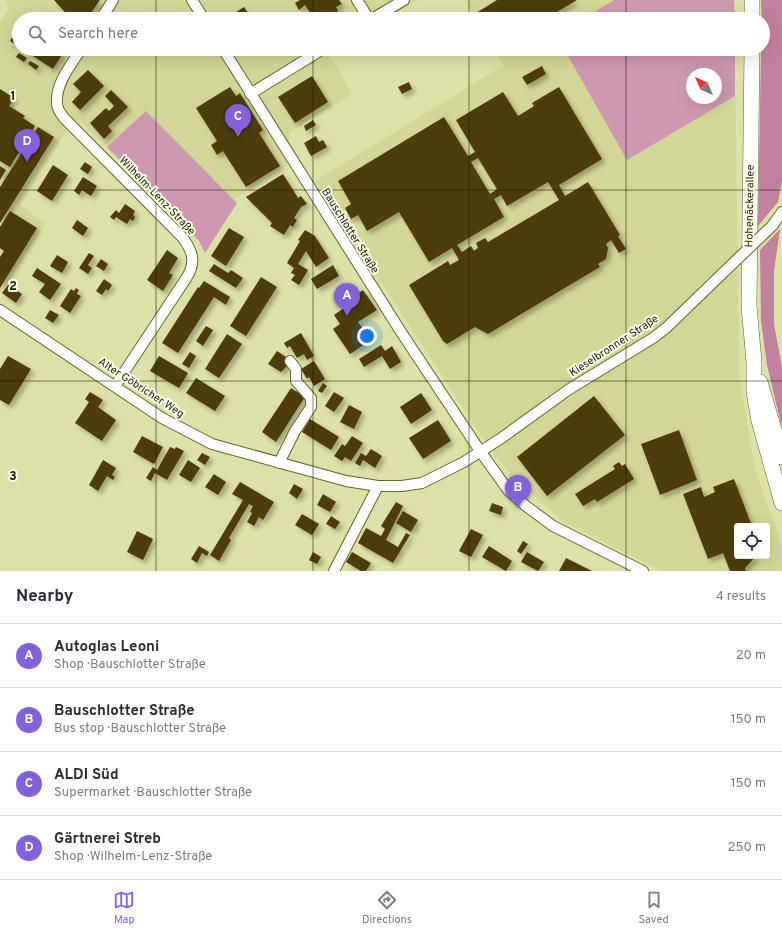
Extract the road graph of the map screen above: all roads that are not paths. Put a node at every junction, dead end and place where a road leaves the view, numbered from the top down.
1 (113, 0) edge
2 (192, 0) edge
3 (357, 0) edge
4 (404, 0) edge
5 (752, 0) edge
6 (105, 12) edge
7 (200, 12) edge
8 (365, 12) edge
9 (384, 12) edge
10 (752, 12) edge
11 (77, 56) edge
12 (227, 56) edge
13 (312, 56) edge
14 (752, 56) edge
15 (250, 94) junction
16 (782, 212) edge
17 (0, 310) edge
18 (290, 361) dead end
19 (754, 362) junction
20 (115, 386) junction
21 (480, 451) junction
22 (782, 457) edge
23 (279, 463) junction
24 (378, 486) junction
25 (782, 503) edge
26 (334, 571) edge
27 (642, 571) edge

1 - 6 street
2 - 7 street
3 - 8 street
4 - 9 street
5 - 10 main road
11 - 20 street, Wilhelm-Lenz-Straße
12 - 15 street, Bauschlotter Straße
13 - 15 street
14 - 19 main road, Hohenäckerallee
15 - 21 street, Bauschlotter Straße
16 - 21 street, Kieselbronner Straße, bridge
17 - 20 street, Alter Göbricher Weg
18 - 23 street
19 - 22 main road, Hohenäckerallee
19 - 25 main road, Hohenäckerallee
20 - 23 street, Alter Göbricher Weg
21 - 24 street, Alter Göbricher Weg
21 - 27 street, Bauschlotter Straße
23 - 24 street, Alter Göbricher Weg
24 - 26 street

